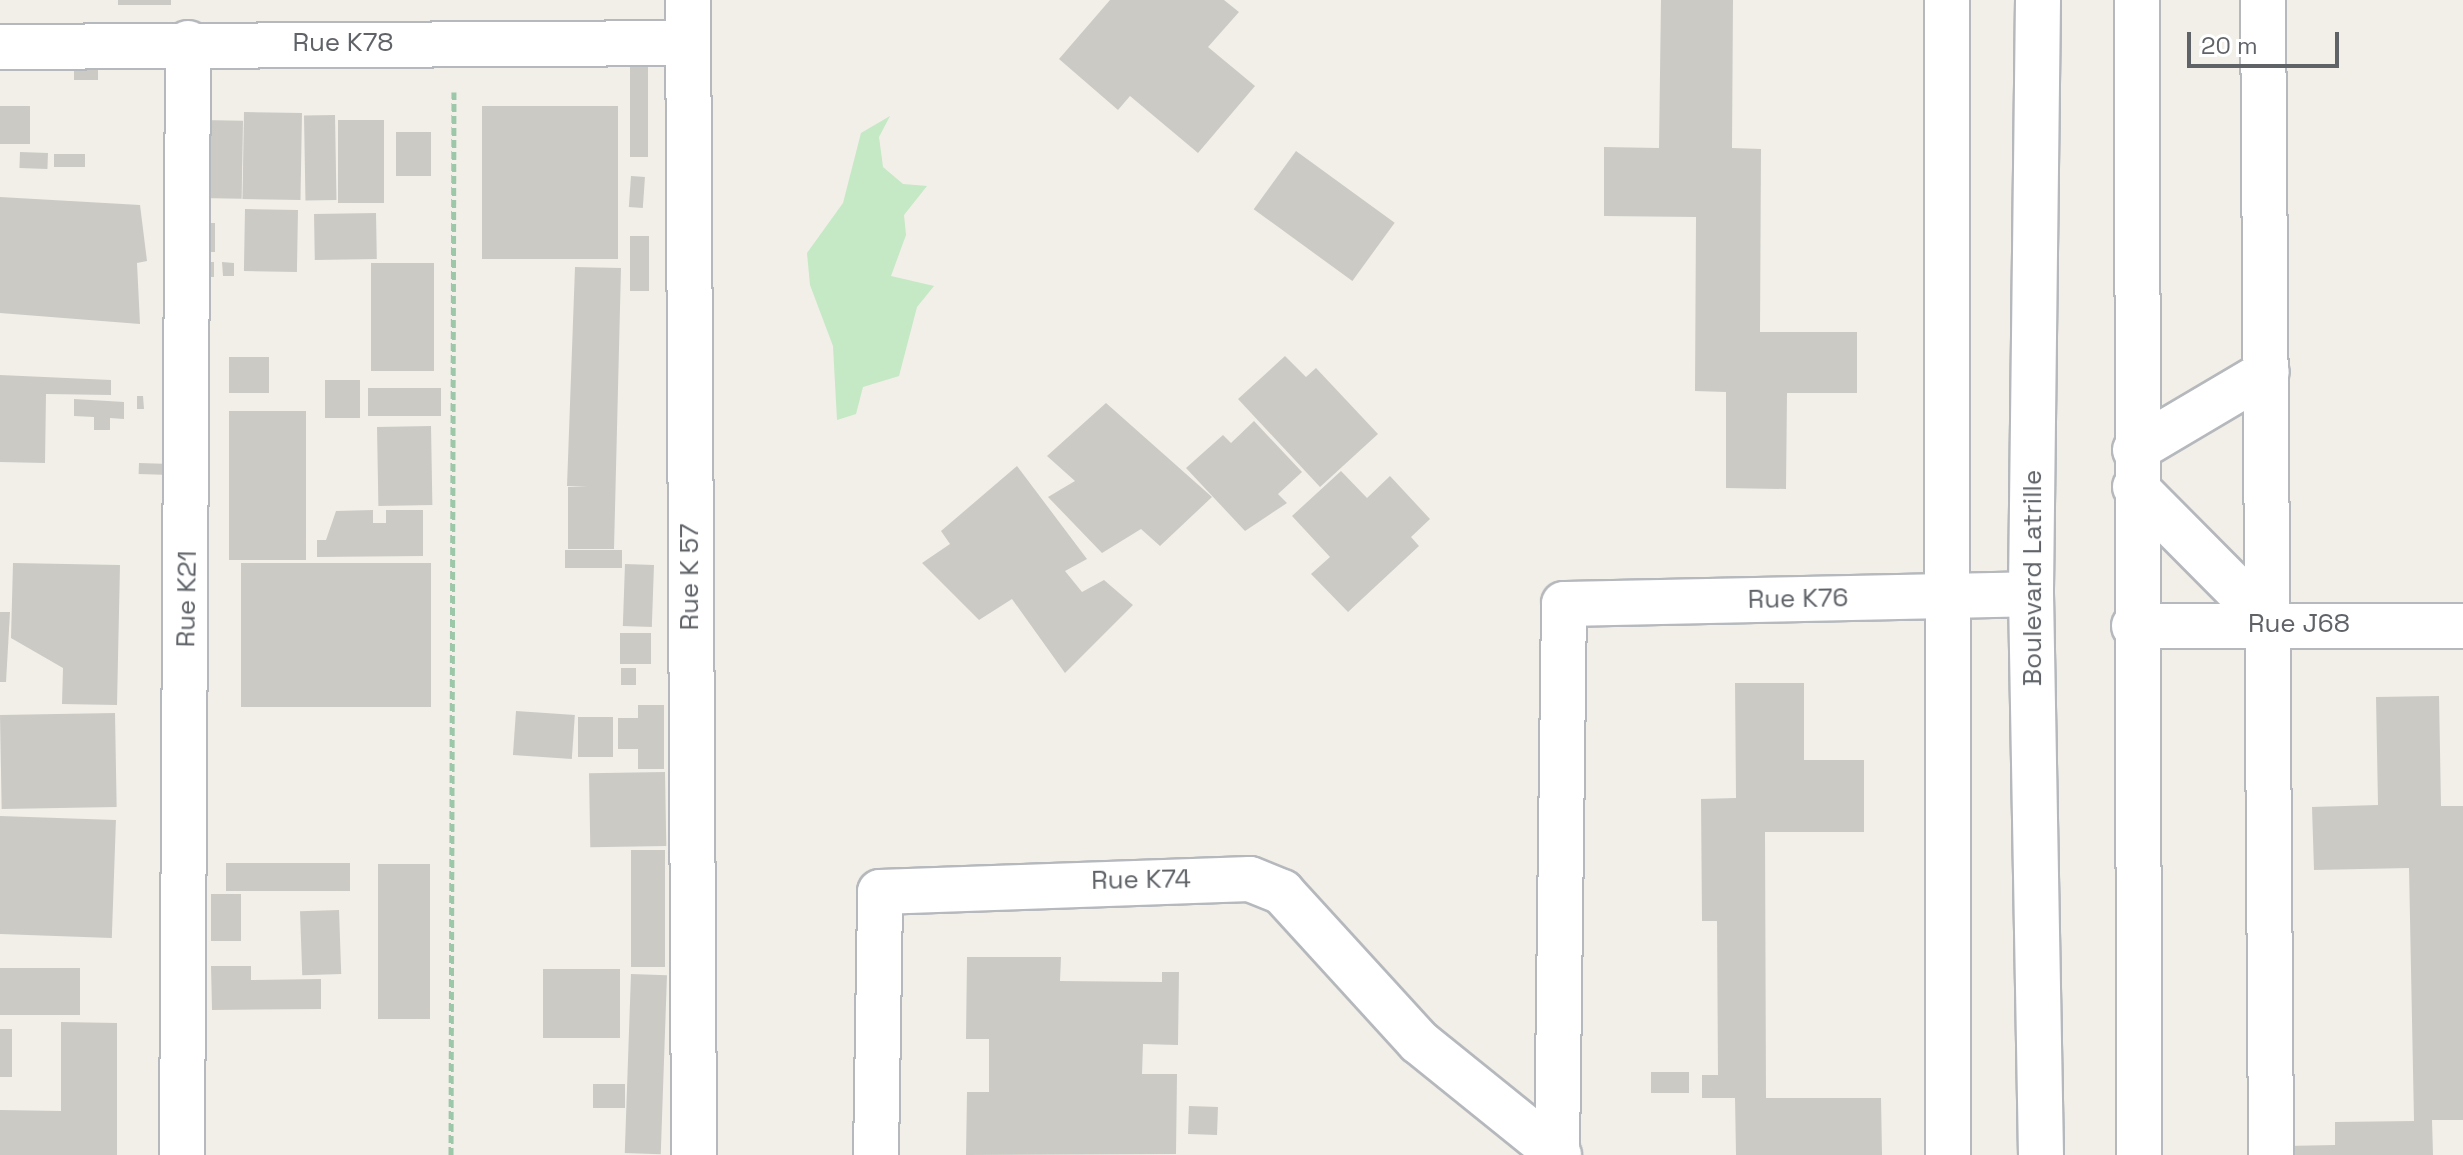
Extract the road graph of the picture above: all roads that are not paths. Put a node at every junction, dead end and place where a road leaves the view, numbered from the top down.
1 (688, 0) edge
2 (1947, 0) edge
3 (2038, 0) edge
4 (2137, 0) edge
5 (2263, 0) edge
6 (188, 43) junction
7 (687, 43) junction
8 (0, 47) edge
9 (2267, 372) junction
10 (2135, 468) junction
11 (2031, 594) junction
12 (1945, 597) junction
13 (2270, 623) junction
14 (2134, 626) junction
15 (2463, 626) edge
16 (1558, 1154) edge
17 (182, 1155) edge
18 (694, 1155) edge
19 (876, 1155) edge
20 (1948, 1155) edge
21 (2041, 1155) edge
22 (2139, 1155) edge
23 (2271, 1155) edge

1 - 7 street, Rue K 57
2 - 12 street
3 - 11 street, Boulevard Latrille
4 - 10 street
5 - 9 street
6 - 7 street, Rue K78
6 - 8 street, Rue K78
6 - 17 street, Rue K21
7 - 18 street, Rue K 57
9 - 10 street
9 - 13 street
10 - 13 street
10 - 14 street
11 - 12 street, Rue K76
11 - 21 street, Boulevard Latrille
12 - 16 street, Rue K76
12 - 20 street
13 - 14 street, Rue J68
13 - 15 street, Rue J68
13 - 23 street
14 - 22 street
16 - 19 street, Rue K74

